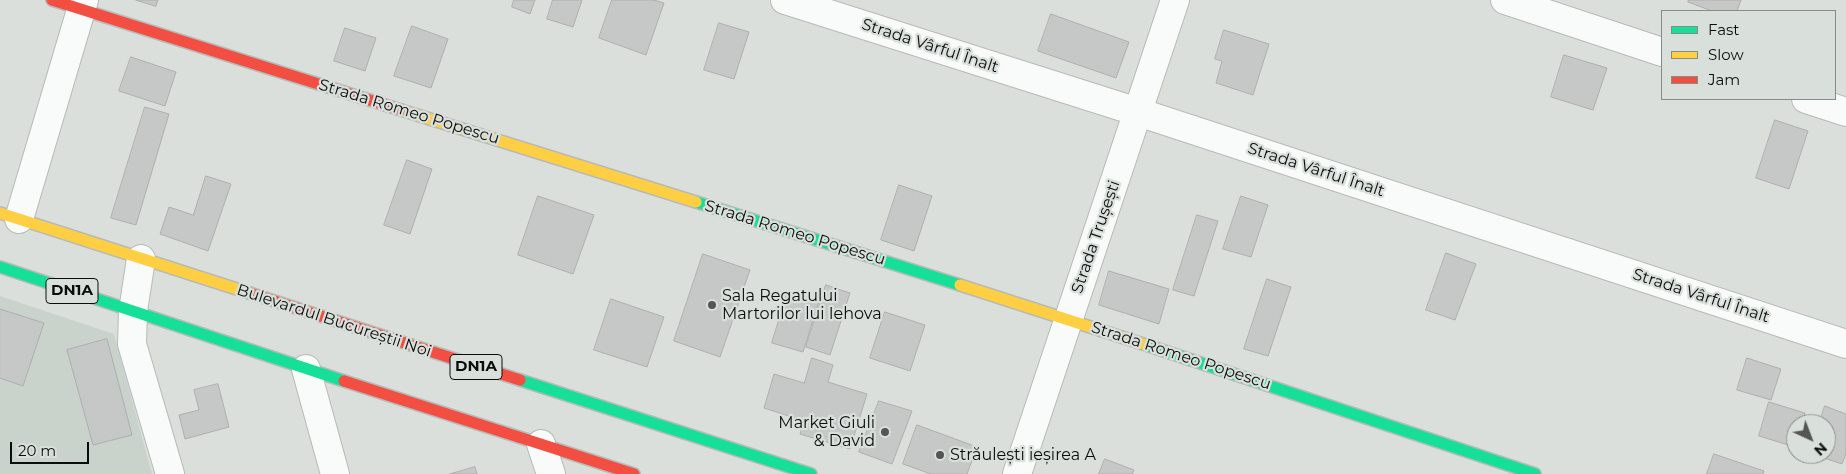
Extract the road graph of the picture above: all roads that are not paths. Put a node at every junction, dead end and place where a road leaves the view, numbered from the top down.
1 (52, 0) edge
2 (785, 0) edge
3 (1174, 0) edge
4 (1505, 0) edge
5 (83, 5) edge
6 (1661, 52) edge
7 (1809, 100) edge
8 (1138, 112) junction
9 (1846, 112) edge
10 (10, 216) edge
11 (141, 259) junction
12 (0, 267) edge
13 (133, 311) junction
14 (1068, 319) junction
15 (1846, 344) edge
16 (306, 369) junction
17 (541, 444) junction
18 (170, 474) edge
19 (335, 474) edge
20 (551, 474) edge
21 (634, 474) edge
22 (811, 474) edge
23 (1016, 474) edge
24 (1535, 474) edge

1 - 5 street, Strada Romeo Popescu
2 - 8 street, Strada Vârful Înalt
3 - 8 street, Strada Trușești
4 - 6 street
5 - 10 street
5 - 14 street, Strada Romeo Popescu
7 - 9 street
8 - 14 street, Strada Trușești
8 - 15 street, Strada Vârful Înalt
10 - 11 street, Bulevardul Bucureștii Noi / DN1A
11 - 13 street
11 - 22 street, Bulevardul Bucureștii Noi / DN1A
12 - 13 street, DN1A
13 - 16 street, DN1A
13 - 18 street
14 - 23 street, Strada Trușești
14 - 24 street, Strada Romeo Popescu
16 - 17 street, DN1A
16 - 19 street
17 - 20 street
17 - 21 street, DN1A

